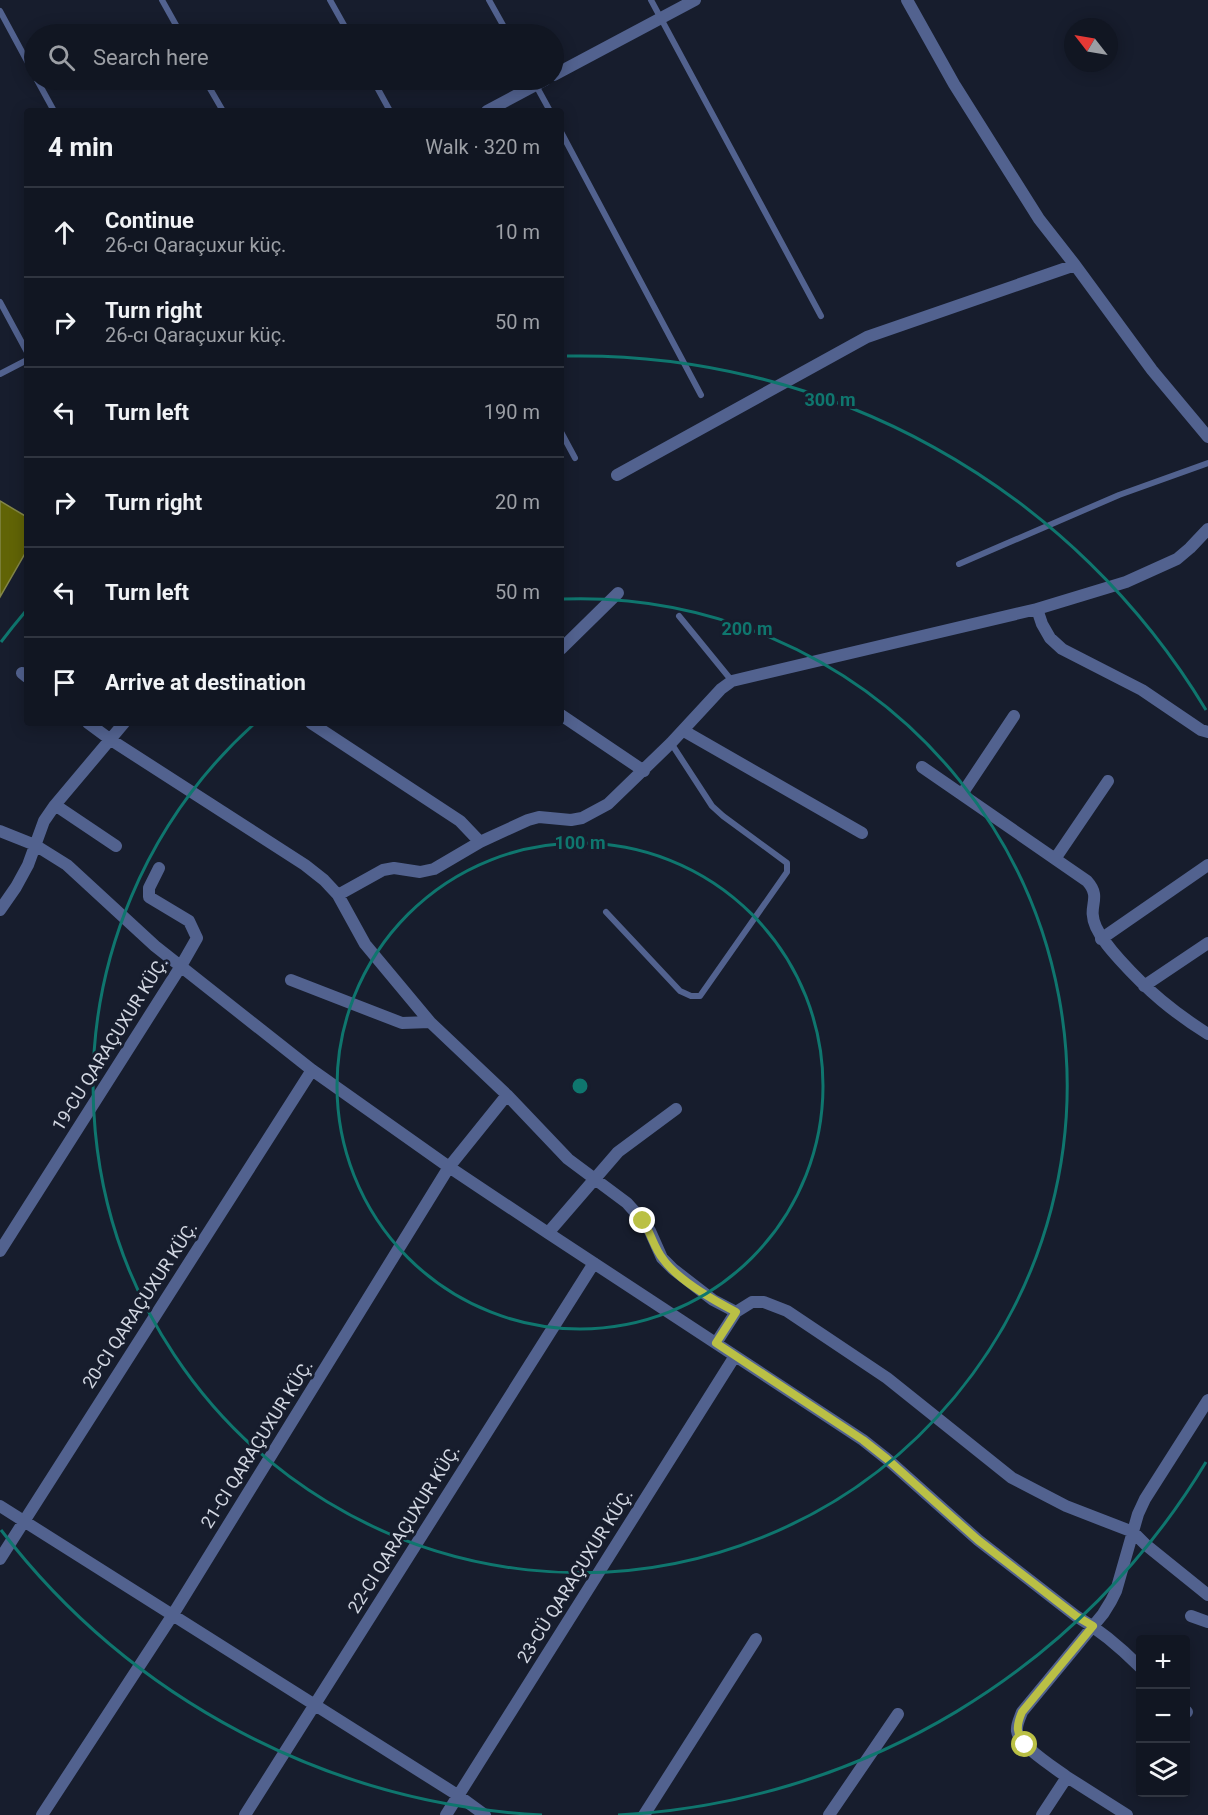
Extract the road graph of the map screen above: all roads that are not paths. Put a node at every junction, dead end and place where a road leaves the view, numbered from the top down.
1 (162, 0) edge
2 (330, 0) edge
3 (489, 0) edge
4 (651, 0) edge
5 (696, 0) edge
6 (907, 0) edge
7 (0, 11) edge
8 (660, 17) junction
9 (175, 24) edge
10 (343, 24) edge
11 (502, 24) edge
12 (24, 55) edge
13 (564, 70) edge
14 (42, 90) edge
15 (211, 90) edge
16 (378, 90) edge
17 (523, 90) edge
18 (542, 90) edge
19 (52, 108) edge
20 (221, 108) edge
21 (388, 108) edge
22 (492, 108) edge
23 (549, 108) edge
24 (564, 138) edge
25 (1075, 265) junction
26 (0, 303) edge
27 (821, 316) dead end
28 (24, 347) edge
29 (24, 362) edge
30 (0, 374) edge
31 (701, 395) dead end
32 (1208, 437) edge
33 (564, 438) edge
34 (575, 458) dead end
35 (1208, 463) edge
36 (617, 475) dead end
37 (1208, 529) edge
38 (959, 564) dead end
39 (618, 593) dead end
40 (1037, 609) junction
41 (679, 616) dead end
42 (564, 646) edge
43 (732, 681) junction
44 (1014, 716) dead end
45 (564, 717) edge
46 (92, 726) edge
47 (122, 726) edge
48 (316, 726) edge
49 (684, 731) junction
50 (1208, 732) edge
51 (111, 740) junction
52 (671, 743) junction
53 (922, 767) dead end
54 (644, 771) junction
55 (1108, 781) dead end
56 (962, 794) junction
57 (55, 805) junction
58 (0, 831) edge
59 (862, 833) dead end
60 (480, 842) junction
61 (35, 845) junction
62 (116, 846) dead end
63 (1055, 859) junction
64 (1208, 865) edge
65 (159, 868) dead end
66 (338, 895) junction
67 (0, 910) edge
68 (606, 912) dead end
69 (1101, 939) junction
70 (1208, 943) edge
71 (181, 966) junction
72 (291, 980) dead end
73 (1144, 986) junction
74 (430, 1022) junction
75 (1208, 1034) edge
76 (312, 1070) junction
77 (507, 1095) junction
78 (676, 1109) dead end
79 (449, 1167) junction
80 (594, 1180) junction
81 (548, 1233) junction
82 (0, 1251) edge
83 (594, 1263) junction
84 (736, 1312) junction
85 (716, 1343) junction
86 (735, 1356) junction
87 (1208, 1400) edge
88 (0, 1506) edge
89 (24, 1521) junction
90 (1133, 1532) junction
91 (0, 1559) edge
92 (1208, 1595) edge
93 (172, 1616) junction
94 (1191, 1616) dead end
95 (1208, 1622) edge
96 (1093, 1626) junction
97 (756, 1639) dead end
98 (1136, 1663) edge
99 (314, 1706) junction
100 (898, 1714) dead end
101 (1067, 1777) junction
102 (459, 1796) junction
103 (42, 1815) edge
104 (245, 1815) edge
105 (447, 1815) edge
106 (485, 1815) edge
107 (644, 1815) edge
108 (829, 1815) edge
109 (1042, 1815) edge
110 (1127, 1815) edge

1 - 9 lane
2 - 10 lane
3 - 11 lane
4 - 8 lane
5 - 8 street
6 - 25 street
7 - 12 lane
8 - 13 street
8 - 27 lane
14 - 19 lane
15 - 20 lane
16 - 21 lane
17 - 22 street
18 - 23 lane
24 - 31 lane
25 - 32 street
25 - 36 street
26 - 28 lane
29 - 30 lane
33 - 34 lane
35 - 38 lane
37 - 40 street
39 - 42 street
40 - 43 street
40 - 50 street
41 - 43 lane
43 - 49 street
44 - 56 street
45 - 54 street
46 - 51 street
47 - 51 street
48 - 60 street
49 - 52 street
49 - 59 street
51 - 57 street
51 - 66 street
52 - 54 street
52 - 68 lane
53 - 56 street
54 - 60 street
55 - 63 street
56 - 63 street
57 - 61 street
57 - 62 street
58 - 61 street
60 - 66 street
61 - 67 street
61 - 71 street
63 - 69 street
64 - 69 street
65 - 71 street, 19-CU QARAÇUXUR KÜÇ.
66 - 74 street
69 - 73 street
70 - 73 street
71 - 76 street
71 - 82 street, 19-CU QARAÇUXUR KÜÇ.
72 - 74 street
73 - 75 street
74 - 77 street
76 - 79 street
76 - 89 street, 20-CI QARAÇUXUR KÜÇ.
77 - 79 street, 21-CI QARAÇUXUR KÜÇ.
77 - 80 street
78 - 80 street
79 - 81 street
79 - 93 street, 21-CI QARAÇUXUR KÜÇ.
80 - 81 street
80 - 84 street
81 - 83 street
83 - 85 street
83 - 99 street, 22-CI QARAÇUXUR KÜÇ.
84 - 85 street
84 - 90 street
85 - 86 street
86 - 96 street
86 - 102 street, 23-CÜ QARAÇUXUR KÜÇ.
87 - 90 street
88 - 89 street
89 - 91 street, 20-CI QARAÇUXUR KÜÇ.
89 - 93 street
90 - 92 street
90 - 96 street
93 - 99 street
93 - 103 street, 21-CI QARAÇUXUR KÜÇ.
94 - 95 street
96 - 98 street
96 - 101 street
97 - 107 street
99 - 102 street
99 - 104 street, 22-CI QARAÇUXUR KÜÇ.
100 - 108 street
101 - 109 street
101 - 110 street
102 - 105 street, 23-CÜ QARAÇUXUR KÜÇ.
102 - 106 street

